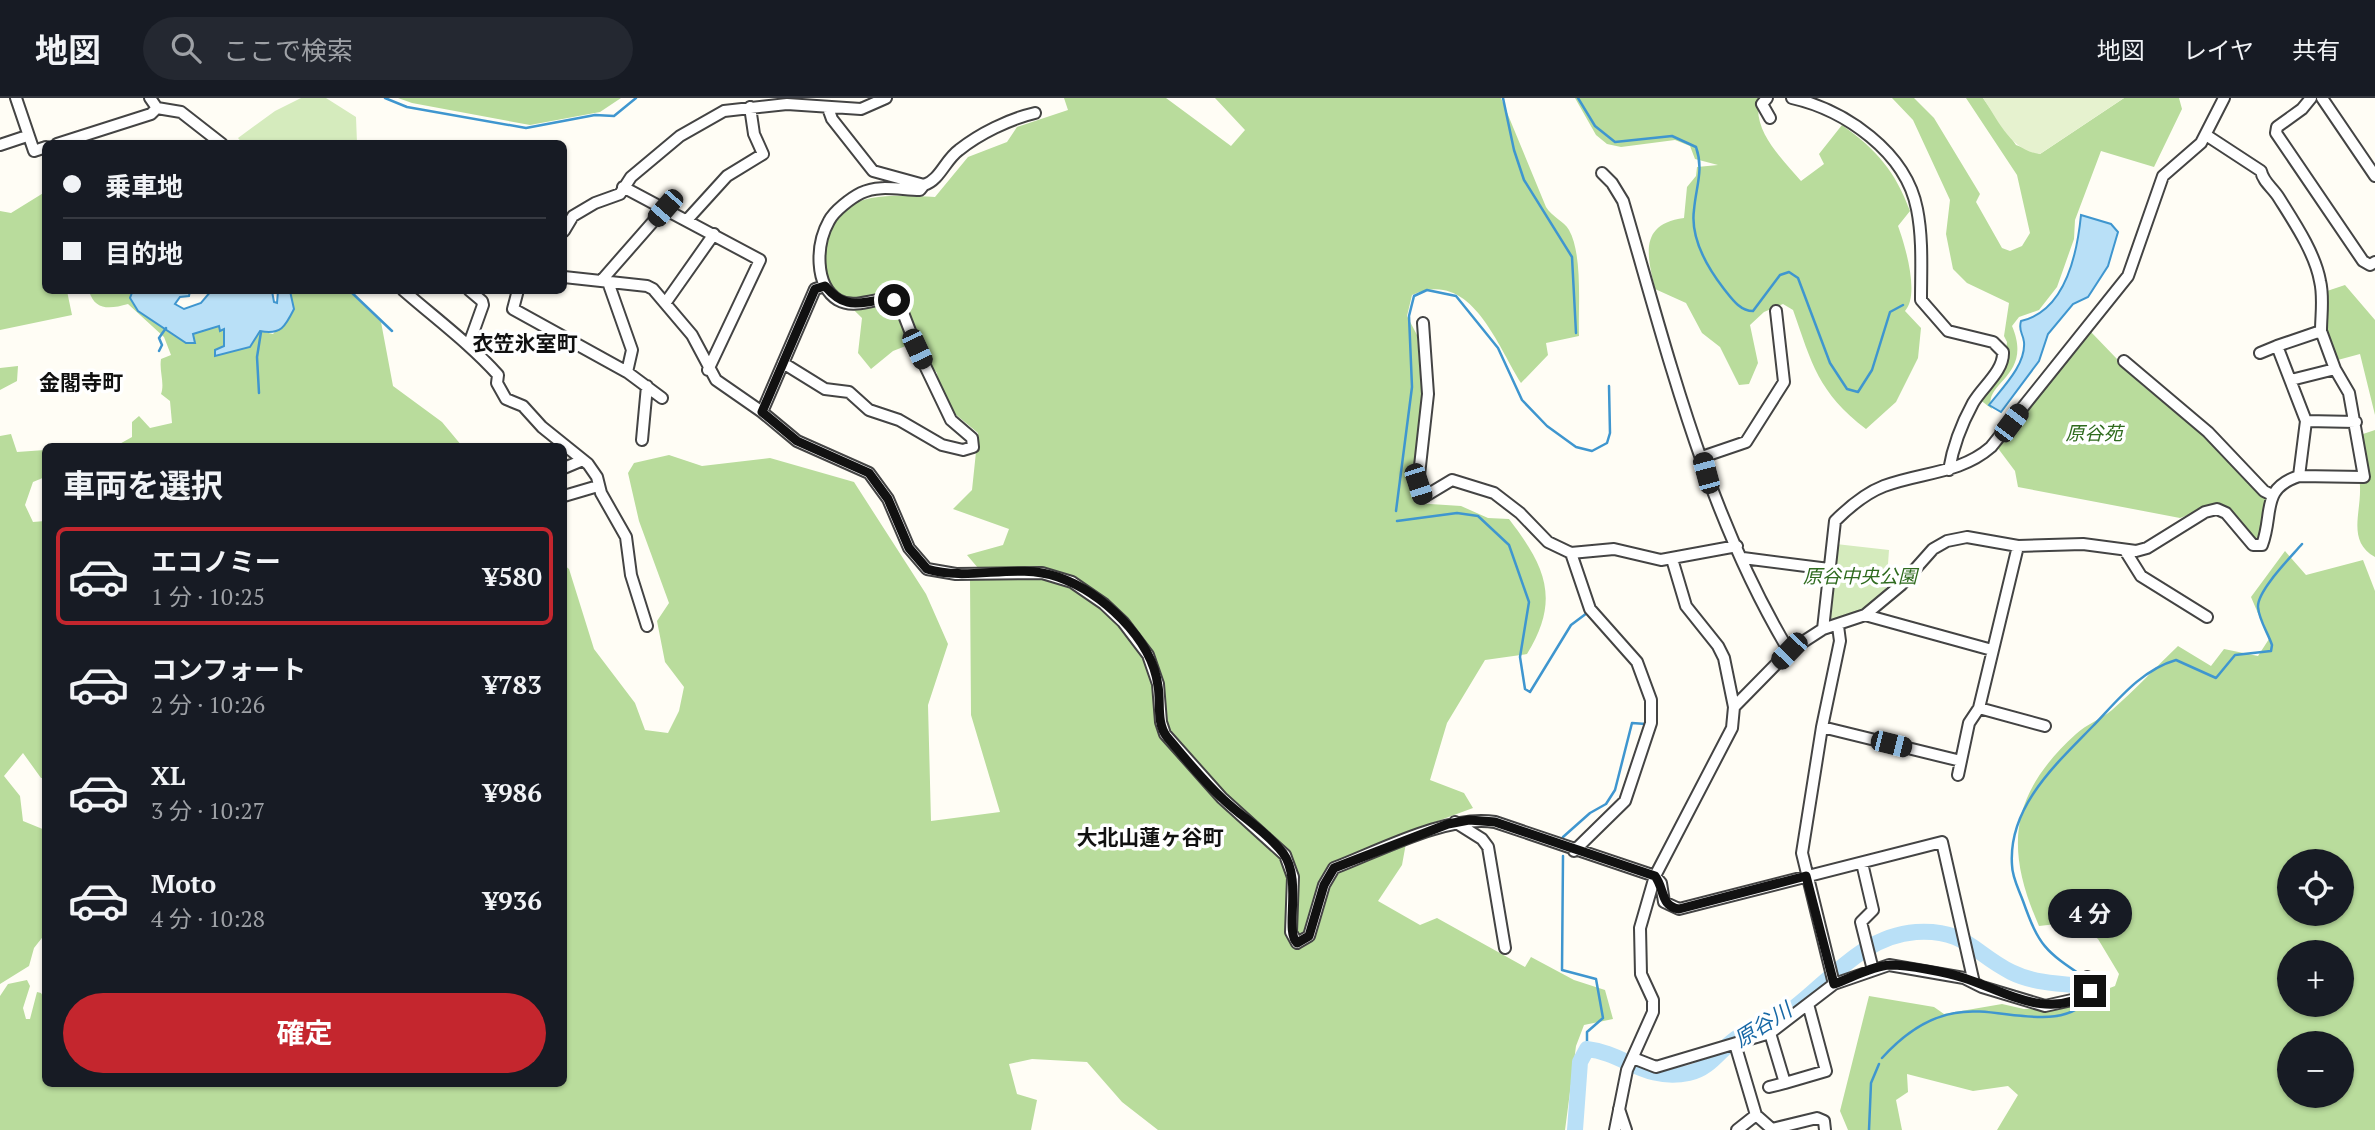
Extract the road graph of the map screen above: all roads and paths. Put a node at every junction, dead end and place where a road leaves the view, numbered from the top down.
1 (16, 98) edge
2 (150, 98) edge
3 (181, 98) edge
4 (886, 98) edge
5 (1767, 98) edge
6 (1792, 98) edge
7 (2224, 98) edge
8 (2311, 98) edge
9 (2322, 98) edge
10 (849, 104) edge
11 (750, 107) junction
12 (157, 108) junction
13 (828, 108) junction
14 (181, 112) junction
15 (1035, 113) dead end
16 (1770, 118) dead end
17 (2206, 135) junction
18 (27, 136) junction
19 (70, 140) edge
20 (217, 140) edge
21 (0, 145) edge
22 (42, 148) edge
23 (1602, 173) dead end
24 (2375, 176) edge
25 (924, 186) junction
26 (623, 187) junction
27 (665, 208) junction
28 (687, 220) junction
29 (567, 226) edge
30 (714, 234) junction
31 (2375, 262) edge
32 (567, 277) edge
33 (604, 282) junction
34 (825, 286) junction
35 (407, 294) edge
36 (474, 294) edge
37 (517, 294) edge
38 (666, 302) junction
39 (1776, 311) dead end
40 (1423, 323) dead end
41 (2321, 331) junction
42 (468, 344) junction
43 (2277, 346) junction
44 (2260, 353) dead end
45 (2124, 361) dead end
46 (783, 363) junction
47 (2335, 369) junction
48 (708, 370) junction
49 (627, 372) junction
50 (2291, 380) junction
51 (647, 386) junction
52 (662, 398) dead end
53 (762, 412) junction
54 (2306, 421) junction
55 (2356, 422) junction
56 (642, 440) dead end
57 (561, 443) edge
58 (567, 447) edge
59 (1702, 457) junction
60 (583, 460) junction
61 (567, 467) edge
62 (1949, 470) junction
63 (2299, 476) junction
64 (598, 486) junction
65 (567, 495) edge
66 (2272, 495) junction
67 (2018, 546) junction
68 (1737, 547) junction
69 (2126, 552) junction
70 (1572, 553) junction
71 (1672, 558) junction
72 (1743, 558) junction
73 (1829, 569) junction
74 (1865, 615) junction
75 (2207, 617) dead end
76 (647, 626) dead end
77 (1838, 626) junction
78 (1824, 629) junction
79 (1992, 650) junction
80 (1789, 651) junction
81 (1734, 707) junction
82 (1979, 709) junction
83 (2045, 726) dead end
84 (1822, 727) junction
85 (1961, 761) junction
86 (1958, 775) dead end
87 (1455, 822) junction
88 (1574, 851) junction
89 (1862, 863) junction
90 (1655, 876) junction
91 (1806, 876) junction
92 (1504, 948) dead end
93 (1873, 970) junction
94 (2087, 977) dead end
95 (1974, 983) junction
96 (1834, 984) junction
97 (1808, 1004) junction
98 (1770, 1033) junction
99 (1735, 1044) junction
100 (1632, 1058) junction
101 (1784, 1083) junction
102 (1769, 1087) dead end
103 (1619, 1109) junction
104 (1756, 1115) junction
105 (1615, 1130) edge
106 (1626, 1130) edge
107 (1737, 1130) edge
108 (1773, 1130) edge
109 (1825, 1130) edge

1 - 18 street
2 - 12 street
3 - 14 street
4 - 10 street
5 - 16 street
6 - 62 street
7 - 17 street
8 - 31 street
9 - 24 street
10 - 13 street
11 - 13 street
11 - 26 street
11 - 28 street
12 - 14 street
12 - 19 street
13 - 25 street
14 - 20 street
15 - 25 street
17 - 41 street
17 - 62 street
18 - 21 street
18 - 22 street
23 - 59 street
25 - 34 street
26 - 27 street
26 - 29 street
27 - 28 street
27 - 33 street
28 - 30 street
30 - 38 street
30 - 48 street
32 - 33 street
33 - 38 street
33 - 49 street
34 - 46 street
34 - 46 street
35 - 42 street
36 - 42 street
37 - 49 street
38 - 48 street
39 - 59 street
40 - 70 street
41 - 43 street
41 - 47 street
42 - 57 street
43 - 44 street
43 - 50 street
45 - 66 street
46 - 53 street
47 - 50 street
47 - 55 street
48 - 53 street
49 - 51 street
50 - 54 street
51 - 52 street
51 - 56 street
53 - 87 street
54 - 55 street
54 - 63 street
55 - 63 street
58 - 60 street
59 - 68 street
60 - 61 street
60 - 64 street
62 - 73 street
63 - 66 street
64 - 65 street
64 - 76 street
66 - 69 street
67 - 69 street
67 - 74 street
67 - 79 street
68 - 71 street
68 - 72 street
69 - 75 street
70 - 71 street
70 - 88 street
71 - 81 street
72 - 73 street
72 - 80 street
73 - 78 street
74 - 77 street
74 - 79 street
77 - 78 street
77 - 84 street
78 - 80 street
79 - 82 street
80 - 81 street
81 - 90 street
82 - 83 street
82 - 85 street
84 - 85 street
84 - 91 street
85 - 86 street
87 - 88 street
87 - 92 street
88 - 90 street
89 - 91 street
89 - 93 street
89 - 95 street
90 - 91 street
90 - 100 street
91 - 96 street
93 - 95 street
93 - 96 street
94 - 95 street
96 - 97 street
97 - 98 street
97 - 101 street
98 - 99 street
98 - 101 street
99 - 100 street
99 - 104 street
100 - 103 street
101 - 102 street
103 - 105 street
103 - 106 street
104 - 107 street
104 - 108 street
108 - 109 street

